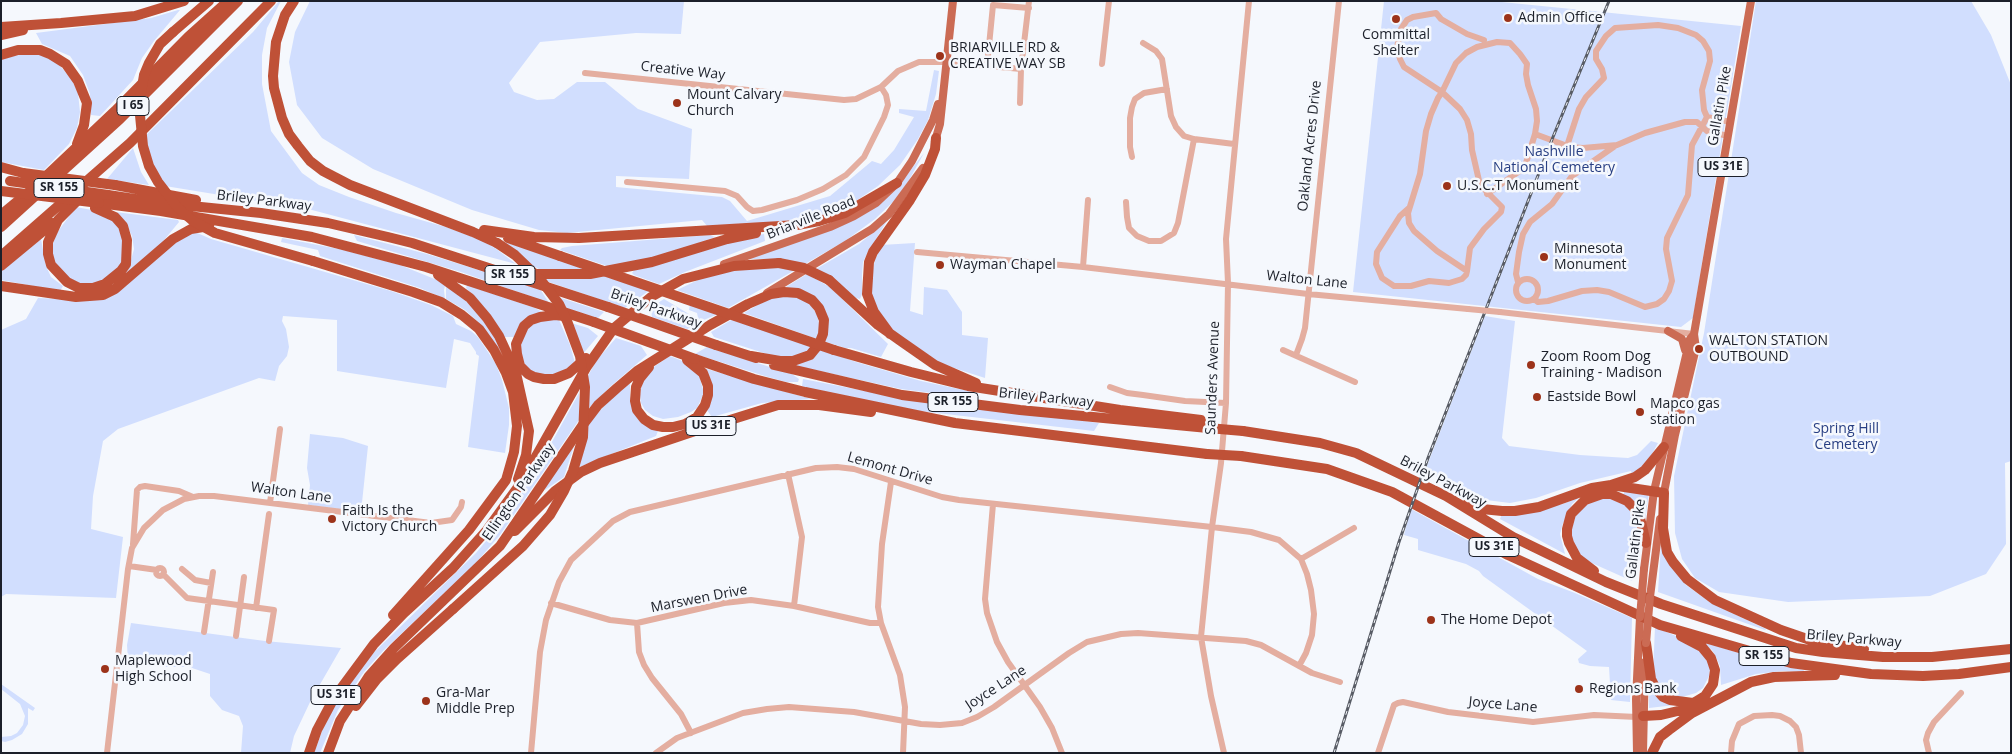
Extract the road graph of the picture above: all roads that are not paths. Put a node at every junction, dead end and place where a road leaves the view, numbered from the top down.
1 (184, 1) edge
2 (209, 1) edge
3 (228, 1) edge
4 (238, 1) edge
5 (271, 1) edge
6 (294, 1) edge
7 (953, 1) edge
8 (1109, 1) edge
9 (1249, 1) edge
10 (1339, 1) edge
11 (1751, 1) edge
12 (1029, 5) edge
13 (61, 24) junction
14 (1, 27) edge
15 (1, 35) edge
16 (1484, 40) dead end
17 (1144, 43) dead end
18 (1, 55) edge
19 (946, 62) junction
20 (1102, 64) dead end
21 (987, 66) junction
22 (1021, 69) junction
23 (585, 73) dead end
24 (881, 87) junction
25 (944, 88) junction
26 (1167, 89) junction
27 (1442, 92) junction
28 (1020, 103) dead end
29 (1707, 117) junction
30 (1730, 122) junction
31 (1702, 127) junction
32 (1535, 134) junction
33 (1728, 136) junction
34 (936, 138) junction
35 (1194, 139) junction
36 (130, 143) junction
37 (1234, 144) junction
38 (1618, 145) junction
39 (1567, 146) junction
40 (1132, 156) dead end
41 (64, 159) junction
42 (1, 166) edge
43 (1, 170) edge
44 (23, 173) junction
45 (6, 181) edge
46 (627, 182) dead end
47 (897, 183) junction
48 (1, 191) edge
49 (1487, 194) junction
50 (1088, 200) dead end
51 (1126, 202) dead end
52 (97, 205) junction
53 (1409, 208) junction
54 (69, 209) junction
55 (260, 213) junction
56 (1, 216) edge
57 (439, 219) junction
58 (254, 226) junction
59 (784, 226) junction
60 (1, 227) edge
61 (484, 230) junction
62 (412, 243) junction
63 (917, 252) dead end
64 (1, 256) edge
65 (1, 266) edge
66 (426, 267) junction
67 (1084, 268) junction
68 (1467, 271) junction
69 (683, 279) junction
70 (1518, 282) junction
71 (1228, 283) junction
72 (1, 286) edge
73 (1308, 294) junction
74 (1534, 299) junction
75 (748, 304) junction
76 (589, 320) junction
77 (614, 328) junction
78 (1668, 331) junction
79 (890, 334) junction
80 (1694, 334) junction
81 (1283, 350) dead end
82 (664, 352) junction
83 (1686, 354) junction
84 (1296, 355) junction
85 (751, 356) junction
86 (691, 359) junction
87 (1355, 382) dead end
88 (1110, 387) dead end
89 (988, 388) junction
90 (1675, 399) junction
91 (1226, 403) junction
92 (1682, 408) junction
93 (955, 423) junction
94 (1208, 424) junction
95 (280, 428) dead end
96 (1664, 447) junction
97 (788, 474) junction
98 (891, 482) junction
99 (1611, 484) junction
100 (1659, 492) junction
101 (1446, 496) junction
102 (194, 497) junction
103 (509, 500) junction
104 (462, 502) dead end
105 (270, 503) junction
106 (993, 504) junction
107 (268, 514) dead end
108 (1212, 528) junction
109 (1354, 528) dead end
110 (1646, 543) junction
111 (500, 546) junction
112 (132, 548) junction
113 (1301, 559) junction
114 (128, 568) junction
115 (182, 569) dead end
116 (212, 572) dead end
117 (244, 576) dead end
118 (1606, 582) junction
119 (211, 583) junction
120 (208, 601) junction
121 (551, 603) junction
122 (240, 606) junction
123 (794, 606) junction
124 (256, 608) junction
125 (638, 623) junction
126 (881, 623) junction
127 (1660, 625) junction
128 (204, 632) dead end
129 (236, 636) dead end
130 (1201, 637) junction
131 (269, 641) dead end
132 (1642, 642) junction
133 (374, 644) junction
134 (2011, 649) edge
135 (1932, 657) junction
136 (1299, 666) junction
137 (2011, 668) edge
138 (1871, 674) junction
139 (1340, 682) dead end
140 (1025, 685) junction
141 (1961, 693) dead end
142 (1692, 708) junction
143 (1641, 717) junction
144 (906, 722) junction
145 (691, 732) junction
146 (107, 753) edge
147 (309, 753) edge
148 (329, 753) edge
149 (531, 753) edge
150 (656, 753) edge
151 (903, 753) edge
152 (1062, 753) edge
153 (1224, 753) edge
154 (1378, 753) edge
155 (1637, 753) edge
156 (1643, 753) edge
157 (1652, 753) edge
158 (1731, 753) edge
159 (1801, 753) edge
160 (1929, 753) edge

1 - 13 highway
2 - 133 highway, bridge
3 - 41 highway
4 - 60 highway, I 65
5 - 36 highway, I 65
6 - 57 highway
7 - 19 main road, Briarville Road
8 - 20 street
9 - 37 street, Saunders Avenue
10 - 73 street, Oakland Acres Drive
11 - 30 main road, Gallatin Pike / US 31E
12 - 21 street
12 - 22 street
13 - 14 highway
13 - 15 highway
16 - 27 street
17 - 26 street
18 - 41 highway
19 - 21 street, Creative Way
19 - 24 street, Creative Way
19 - 25 main road, Briarville Road
21 - 22 street, Creative Way
22 - 28 street
23 - 24 street, Creative Way
24 - 46 street
25 - 34 main road, Briarville Road
25 - 47 main road, Briarville Road
26 - 35 street
26 - 40 street
27 - 32 street
27 - 49 street
27 - 53 street
29 - 30 street
29 - 31 street
29 - 39 street
30 - 33 main road, Gallatin Pike / US 31E
31 - 33 street
31 - 38 street
31 - 74 street
32 - 39 street
32 - 49 street
33 - 80 main road, Gallatin Pike / US 31E
34 - 75 main road, Briarville Road
34 - 79 highway
35 - 37 street
35 - 51 street
36 - 54 highway
36 - 64 highway, I 65
37 - 71 street, Saunders Avenue
38 - 39 street
38 - 70 street
41 - 56 highway
42 - 44 highway
43 - 44 highway
44 - 55 highway, bridge
45 - 55 highway, Briley Parkway / SR 155, bridge
47 - 59 highway
47 - 69 main road, Briarville Road
48 - 52 highway, SR 155, bridge
49 - 68 street
50 - 67 street
52 - 54 highway
52 - 58 highway, Briley Parkway / SR 155
53 - 68 street
53 - 68 street
54 - 65 highway
55 - 62 highway, Briley Parkway / SR 155
57 - 61 highway
57 - 148 highway, bridge
58 - 66 highway, Briley Parkway / SR 155
58 - 72 highway
59 - 61 highway
59 - 62 highway
61 - 89 highway, bridge
62 - 85 highway, Briley Parkway / SR 155, bridge
63 - 67 street, Walton Lane
66 - 76 highway, Briley Parkway / SR 155
66 - 103 highway
67 - 71 street, Walton Lane
69 - 77 highway, Ellington Parkway / US 31E
69 - 79 highway, US 31E, bridge
70 - 74 street
70 - 74 street
71 - 73 street, Walton Lane
71 - 91 street, Saunders Avenue
73 - 78 street, Walton Lane, bridge
73 - 84 street, Oakland Acres Drive
75 - 82 highway, Ellington Parkway
75 - 85 highway, Ellington Parkway
76 - 77 highway
76 - 82 highway, Briley Parkway / SR 155, bridge
77 - 103 highway, Ellington Parkway / US 31E
78 - 80 street, Walton Lane
78 - 83 main road
79 - 89 highway, US 31E
80 - 83 main road, Gallatin Pike / US 31E
80 - 92 main road, Gallatin Pike / US 31E
81 - 84 street
82 - 86 highway, bridge
82 - 86 highway
82 - 111 highway, Ellington Parkway
83 - 90 main road, Gallatin Pike / US 31E
84 - 87 street
85 - 94 highway, Briley Parkway / SR 155
86 - 93 highway, SR 155
88 - 91 street
89 - 94 highway, US 31E
90 - 92 main road
90 - 96 main road, Gallatin Pike / US 31E
91 - 108 street, Saunders Avenue
92 - 100 main road, Gallatin Pike / US 31E
93 - 111 highway, US 31E
93 - 127 highway, US 31E, bridge
94 - 101 highway, Briley Parkway / US 31E
95 - 105 street
96 - 99 highway, US 31E
96 - 100 main road, Gallatin Pike / US 31E
97 - 98 street, Lemont Drive
97 - 121 street, Lemont Drive
97 - 123 street
98 - 106 street, Lemont Drive
98 - 126 street
99 - 100 highway
99 - 101 highway, US 31E
100 - 110 main road, Gallatin Pike / US 31E
100 - 132 main road, Gallatin Pike / US 31E, bridge
100 - 135 highway
101 - 118 highway, Briley Parkway / SR 155
102 - 105 street, Walton Lane
102 - 112 street, Walton Lane
102 - 112 street, Walton Lane
103 - 133 highway, Ellington Parkway / US 31E
104 - 105 street, Walton Lane
106 - 108 street, Lemont Drive
106 - 140 street
107 - 124 street
108 - 113 street, Lemont Drive
108 - 130 street, Saunders Avenue
109 - 113 street
110 - 118 highway
110 - 132 main road, Gallatin Pike / US 31E, bridge
111 - 148 highway, Ellington Parkway / US 31E
112 - 114 street, Walton Lane
113 - 136 street
114 - 120 street
114 - 146 street, Walton Lane
115 - 119 street
116 - 119 street
117 - 122 street
118 - 135 highway, Briley Parkway / SR 155
119 - 120 street
120 - 122 street
120 - 128 street
121 - 125 street, Marswen Drive
121 - 149 street, Lemont Drive
122 - 124 street
122 - 129 street
123 - 125 street, Marswen Drive
123 - 126 street, Marswen Drive
124 - 131 street
125 - 145 street
126 - 144 street
127 - 138 highway, SR 155
127 - 142 highway
130 - 136 street, Joyce Lane
130 - 140 street, Joyce Lane
130 - 153 street, Saunders Avenue
132 - 142 highway
132 - 143 main road, Gallatin Pike
133 - 147 highway, Ellington Parkway / US 31E
134 - 135 highway, Briley Parkway / SR 155
136 - 139 street, Joyce Lane
137 - 138 highway, SR 155
138 - 142 highway
140 - 144 street, Joyce Lane
140 - 152 street
141 - 160 street
142 - 143 highway
142 - 157 highway
143 - 154 street, Joyce Lane
143 - 155 main road, Gallatin Pike
143 - 156 main road, Gallatin Pike
144 - 145 street, Joyce Lane
144 - 151 street
145 - 150 street, Joyce Lane
158 - 159 street

